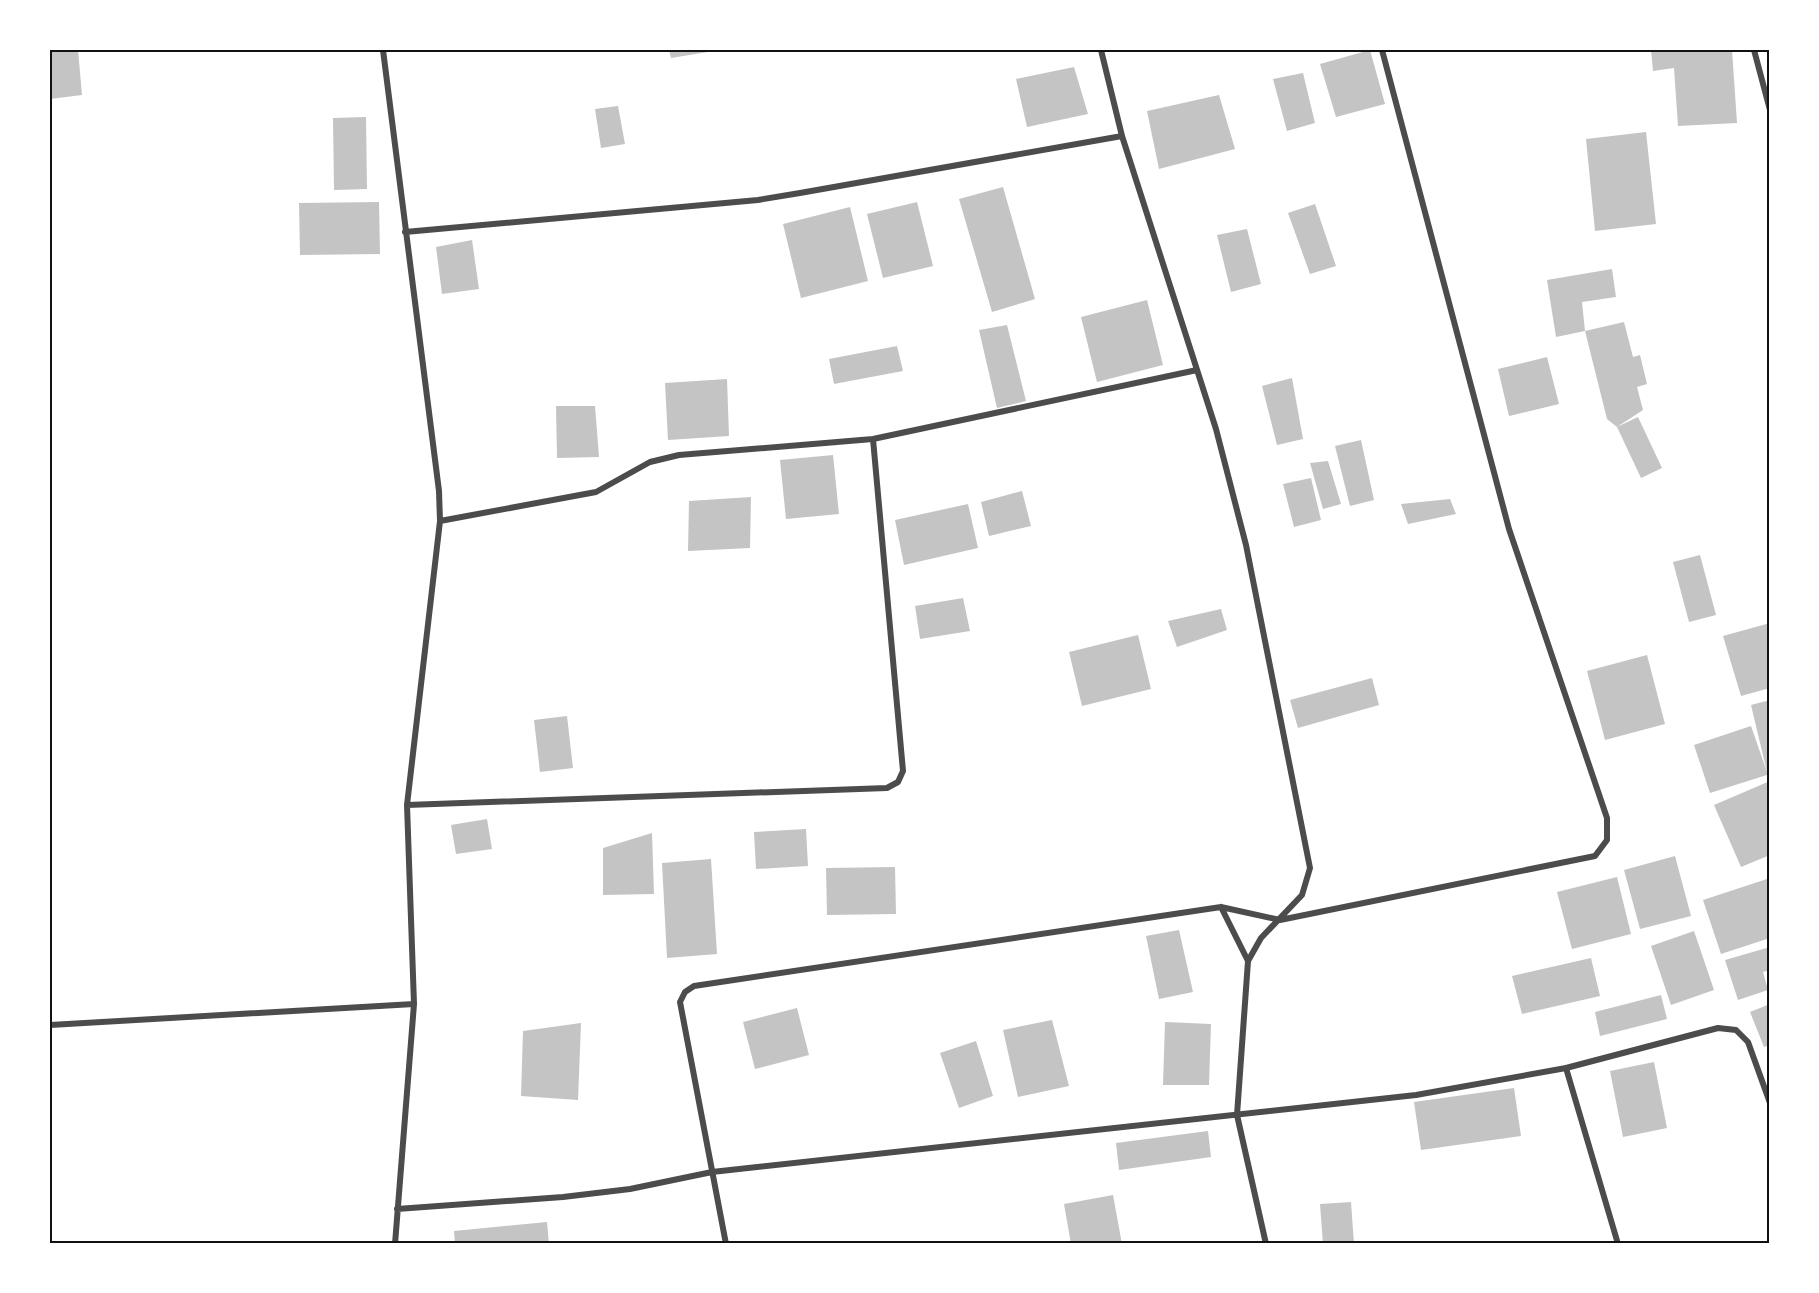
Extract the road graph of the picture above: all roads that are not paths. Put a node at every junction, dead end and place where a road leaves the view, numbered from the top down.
1 (383, 50) edge
2 (1101, 50) edge
3 (1382, 50) edge
4 (1755, 50) edge
5 (1770, 110) edge
6 (1122, 136) junction
7 (405, 232) junction
8 (1197, 370) junction
9 (873, 439) junction
10 (440, 521) junction
11 (407, 805) junction
12 (1221, 907) junction
13 (1280, 920) junction
14 (1248, 961) junction
15 (414, 1004) junction
16 (50, 1025) edge
17 (1566, 1068) junction
18 (1770, 1103) edge
19 (1237, 1115) junction
20 (712, 1172) junction
21 (397, 1209) junction
22 (395, 1244) edge
23 (726, 1244) edge
24 (1266, 1244) edge
25 (1618, 1244) edge

1 - 7 street
2 - 6 street
3 - 13 street
4 - 5 street
6 - 7 street
6 - 8 street
7 - 10 street
8 - 9 street
8 - 13 street
9 - 10 street
9 - 11 street
10 - 11 street
11 - 15 street
12 - 13 street
12 - 14 street
12 - 20 street
13 - 14 street
14 - 19 street
15 - 16 street
15 - 21 street
17 - 18 street
17 - 19 street
17 - 25 street
19 - 20 street
19 - 24 street
20 - 21 street
20 - 23 street
21 - 22 street

